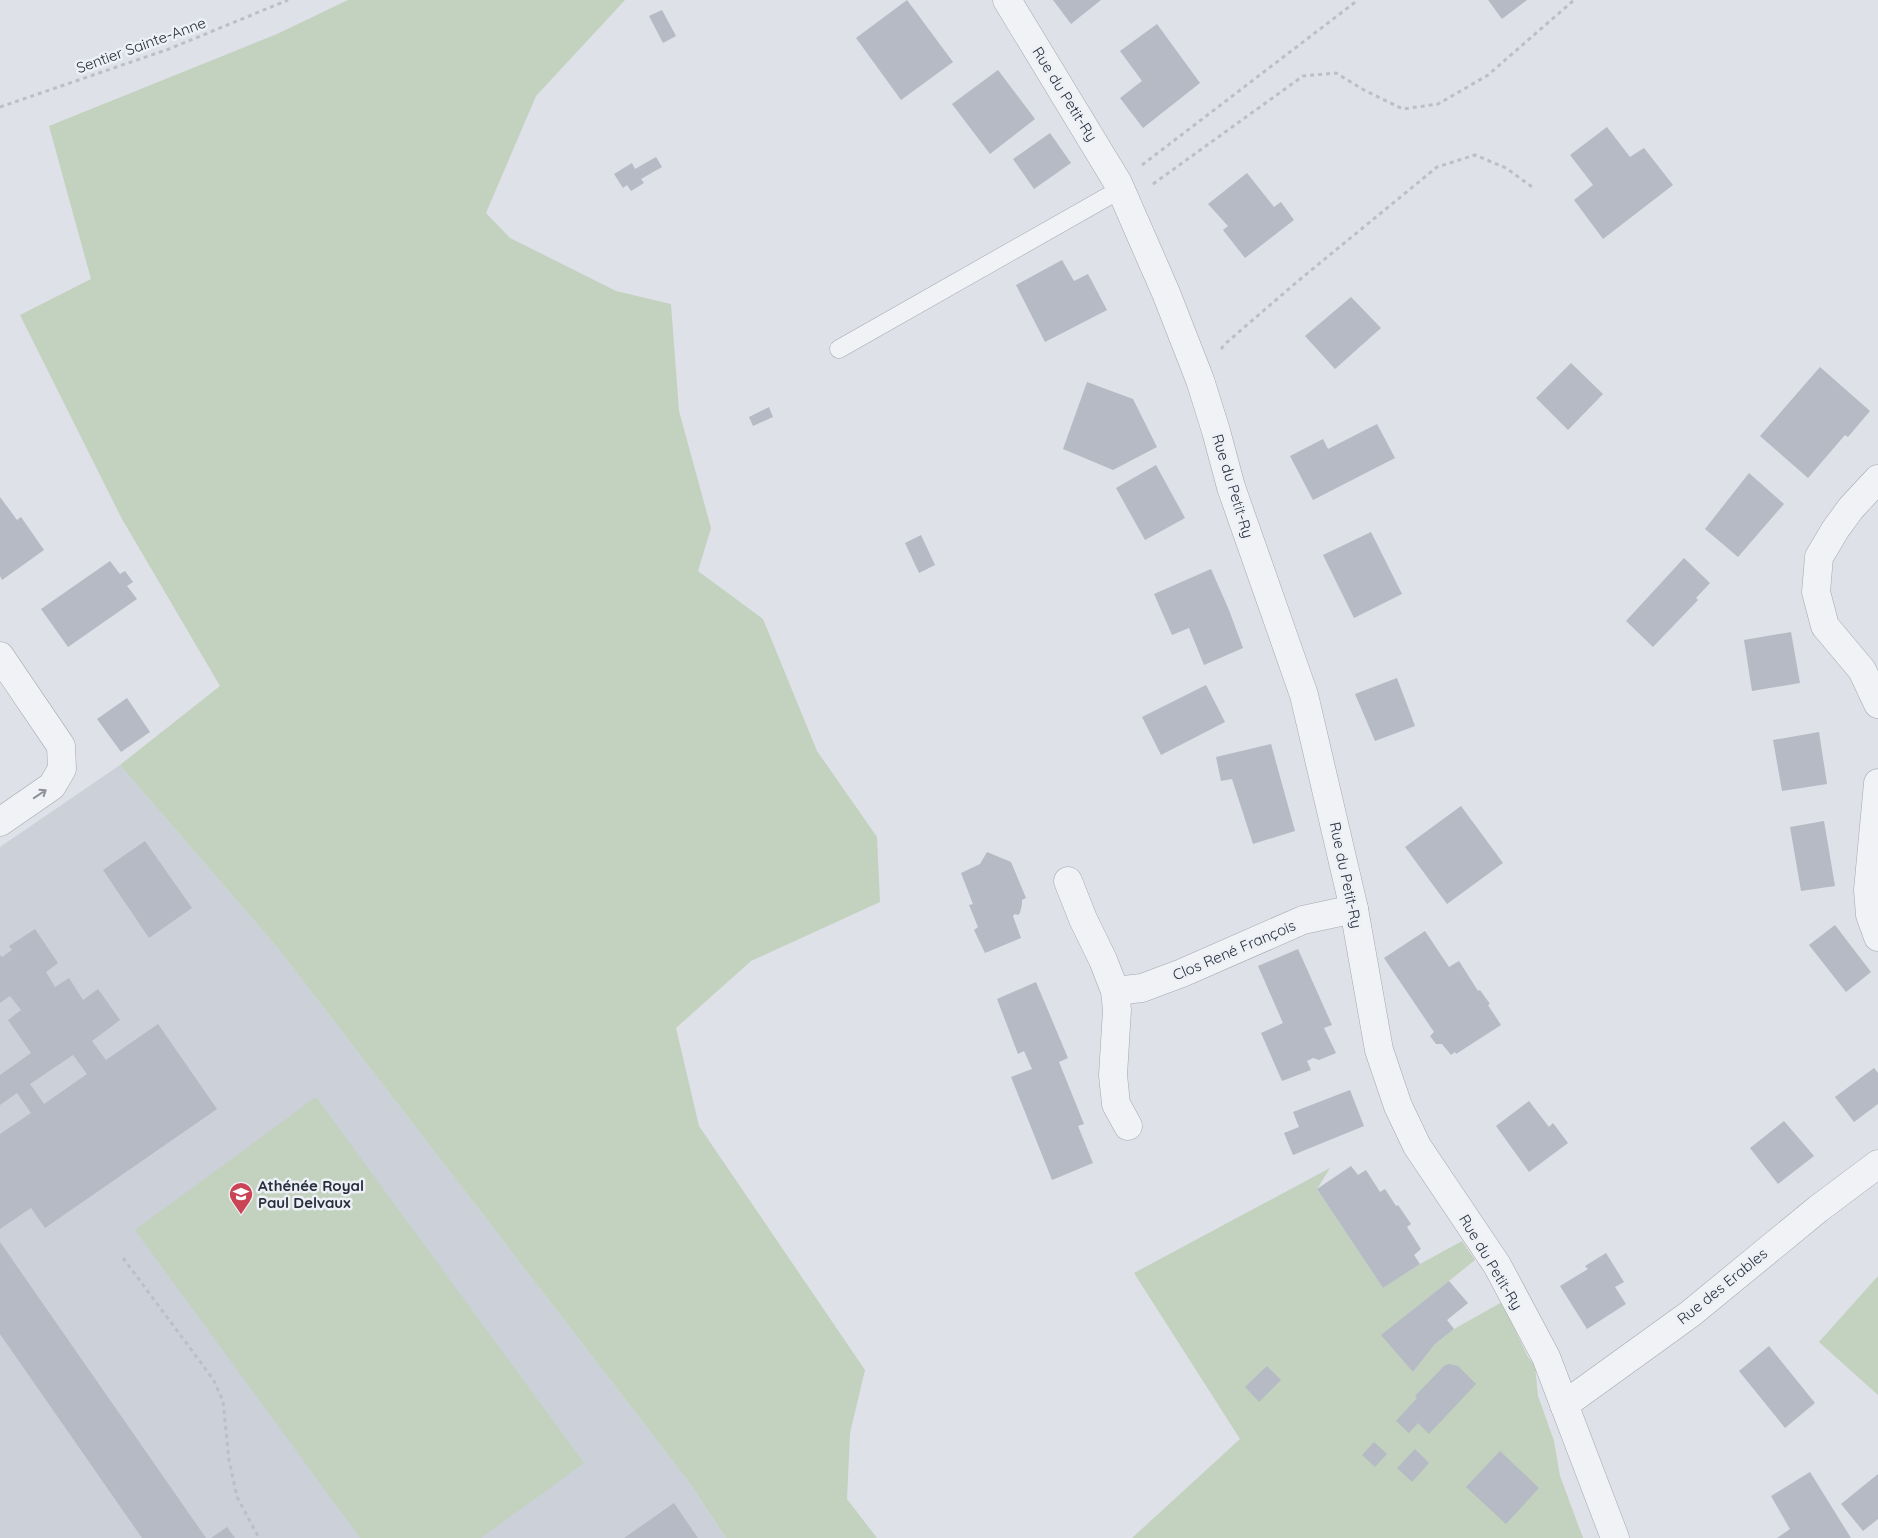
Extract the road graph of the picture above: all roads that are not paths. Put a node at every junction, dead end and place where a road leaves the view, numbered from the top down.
1 (1007, 0) edge
2 (1119, 186) junction
3 (839, 349) dead end
4 (1878, 479) edge
5 (0, 656) edge
6 (1878, 704) edge
7 (1878, 783) edge
8 (0, 822) edge
9 (1068, 881) dead end
10 (1354, 909) junction
11 (1878, 937) edge
12 (1115, 991) junction
13 (1128, 1126) dead end
14 (1878, 1164) edge
15 (1564, 1405) junction
16 (1615, 1538) edge

1 - 2 street, Rue du Petit-Ry
2 - 3 lane
2 - 10 street, Rue du Petit-Ry
4 - 6 street
8 -> 5 street
7 - 11 street
9 - 12 street
10 - 12 street, Clos René François
10 - 15 street, Rue du Petit-Ry
12 - 13 street
14 - 15 street, Rue des Erables
15 - 16 street, Rue du Petit-Ry

